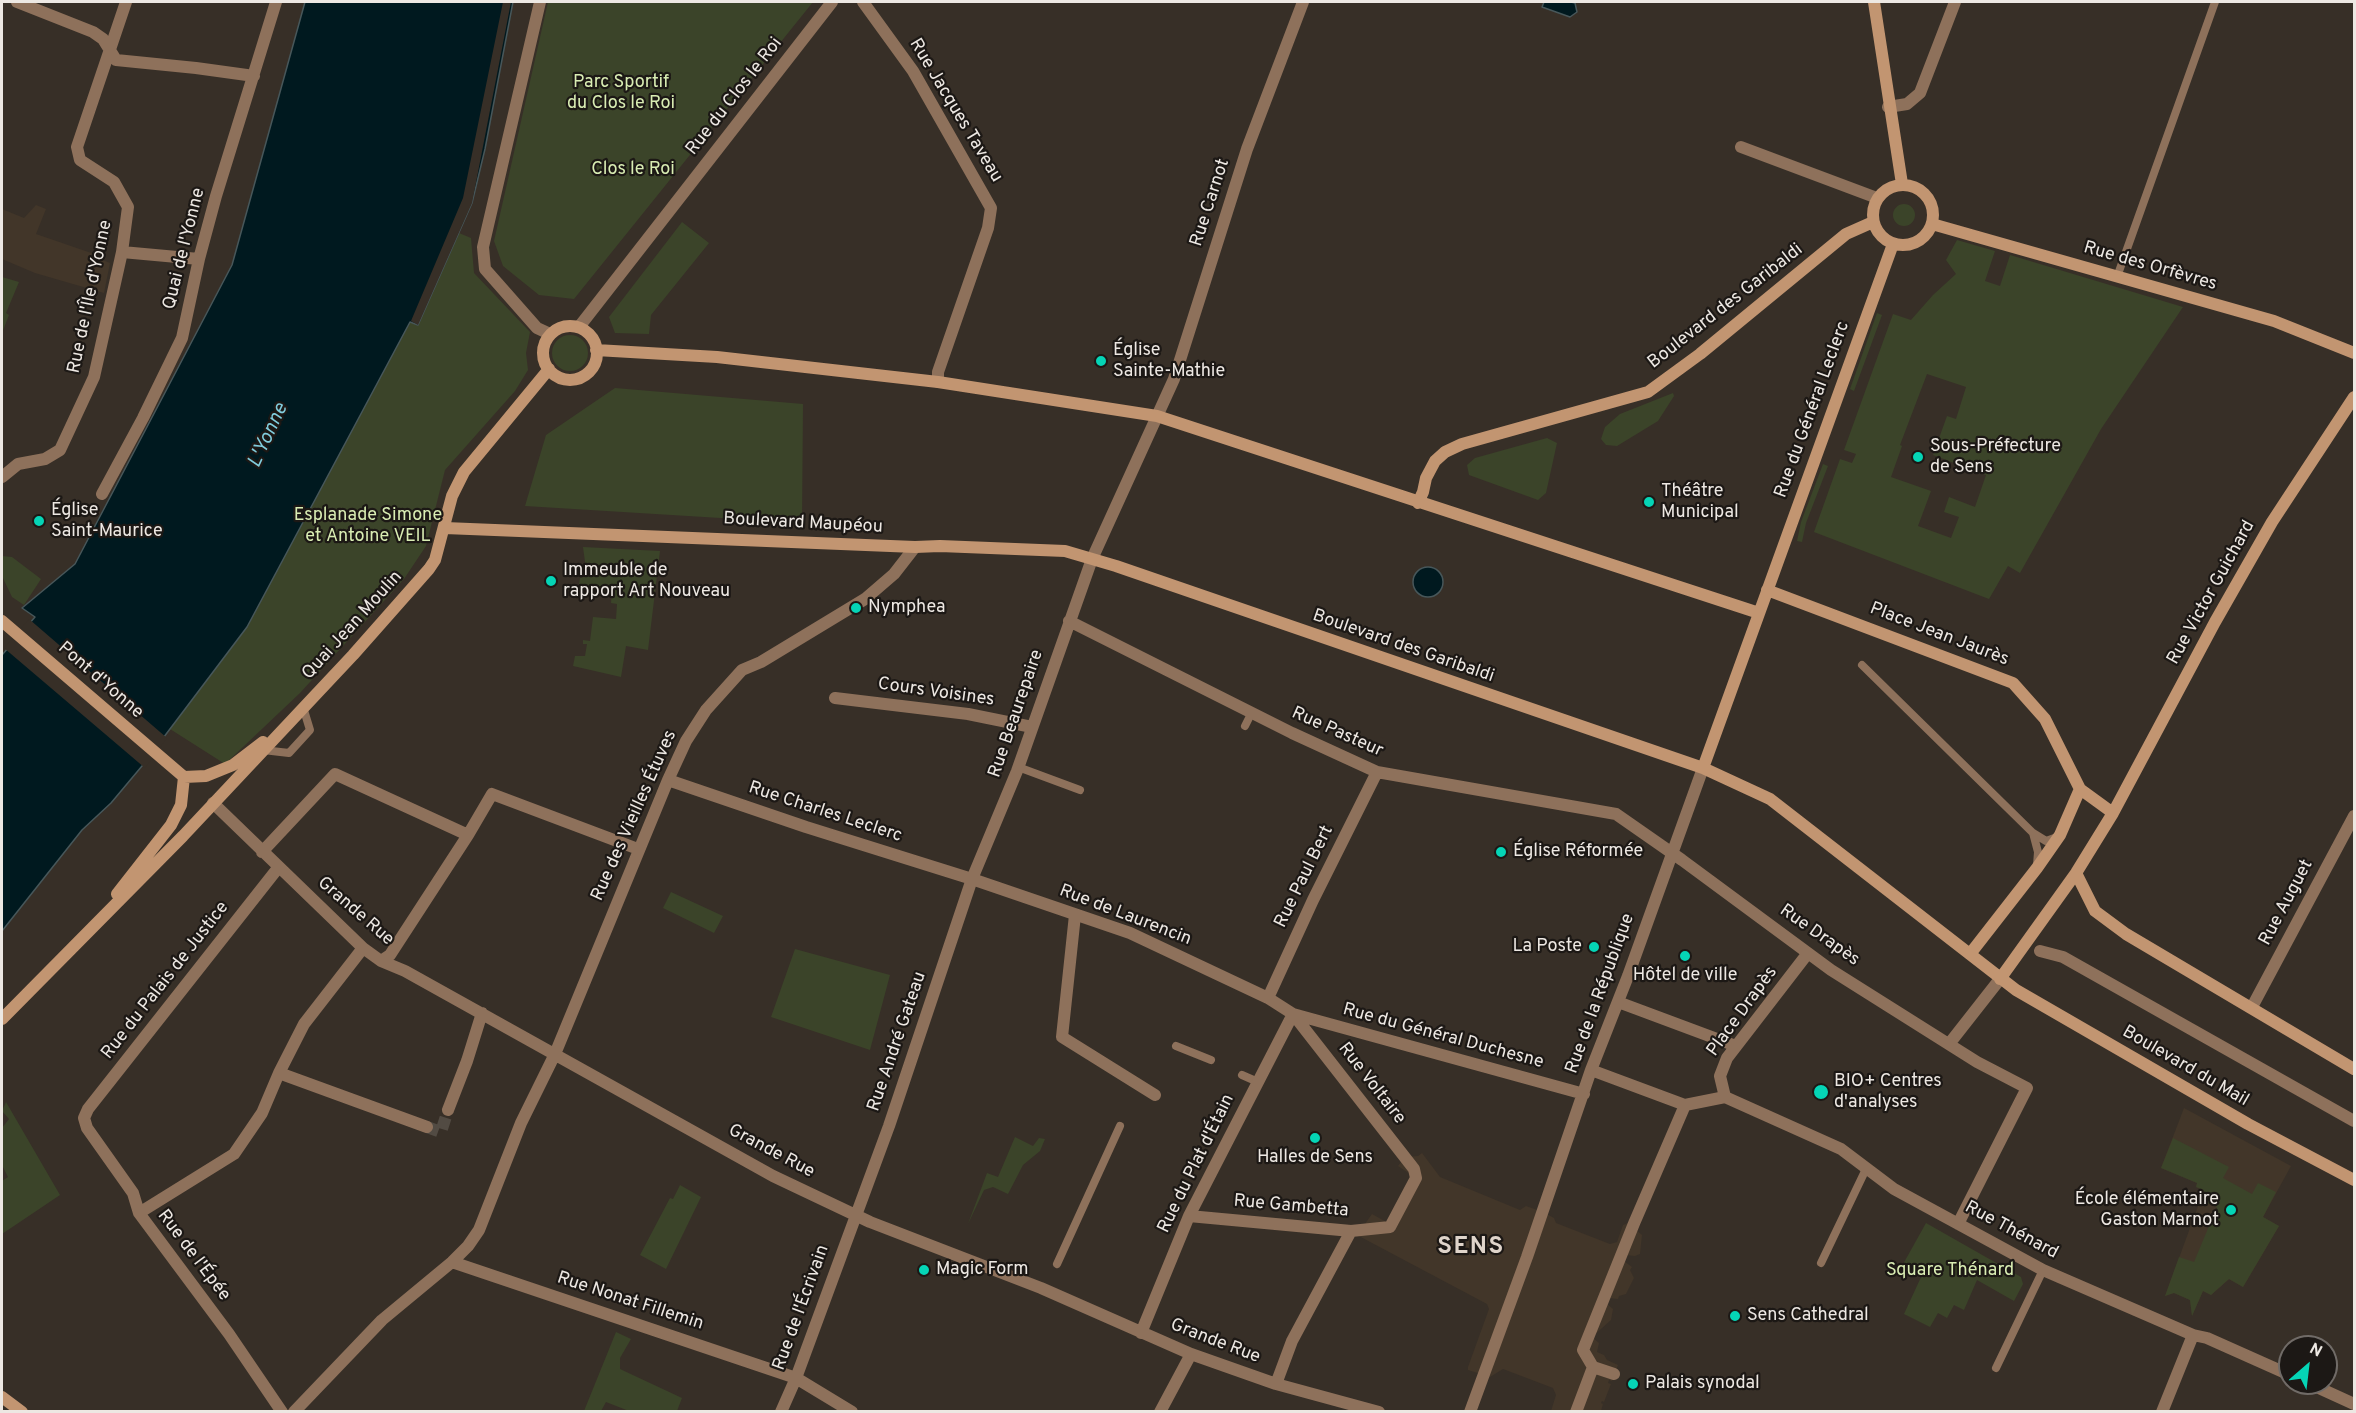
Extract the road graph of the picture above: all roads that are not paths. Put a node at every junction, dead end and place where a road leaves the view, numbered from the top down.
1 (16, 2) edge
2 (126, 2) edge
3 (276, 2) edge
4 (540, 2) edge
5 (832, 2) edge
6 (863, 2) edge
7 (1303, 2) edge
8 (1874, 2) edge
9 (1955, 2) edge
10 (2215, 2) edge
11 (110, 48) junction
12 (254, 76) junction
13 (1888, 107) junction
14 (1742, 147) dead end
15 (1902, 184) junction
16 (1877, 198) junction
17 (1873, 222) junction
18 (1932, 224) junction
19 (1893, 244) junction
20 (122, 252) junction
21 (199, 258) junction
22 (2117, 277) junction
23 (579, 327) junction
24 (550, 334) junction
25 (596, 350) junction
26 (2355, 353) edge
27 (549, 369) junction
28 (938, 382) junction
29 (2355, 397) edge
30 (1157, 416) junction
31 (2, 477) edge
32 (102, 494) dead end
33 (1418, 503) junction
34 (445, 528) junction
35 (915, 547) junction
36 (1092, 559) junction
37 (1767, 590) junction
38 (1759, 613) junction
39 (2, 621) edge
40 (1069, 621) junction
41 (1862, 665) dead end
42 (835, 698) dead end
43 (303, 707) junction
44 (1252, 712) junction
45 (288, 723) junction
46 (1245, 726) dead end
47 (1032, 727) junction
48 (264, 750) junction
49 (1018, 767) junction
50 (1703, 768) junction
51 (179, 772) junction
52 (1377, 772) junction
53 (668, 780) junction
54 (2080, 789) junction
55 (1080, 790) dead end
56 (213, 803) junction
57 (2113, 813) junction
58 (2355, 816) edge
59 (2033, 833) junction
60 (468, 835) junction
61 (2060, 836) junction
62 (638, 849) junction
63 (262, 852) junction
64 (1672, 852) junction
65 (278, 868) junction
66 (2037, 868) junction
67 (2076, 873) junction
68 (972, 879) junction
69 (1075, 915) junction
70 (101, 917) junction
71 (363, 948) junction
72 (2040, 951) dead end
73 (1808, 953) junction
74 (1970, 954) junction
75 (381, 961) junction
76 (2000, 979) junction
77 (1268, 998) junction
78 (1618, 1002) junction
79 (2252, 1007) junction
80 (482, 1013) junction
81 (1293, 1014) junction
82 (2, 1019) edge
83 (1949, 1044) junction
84 (1176, 1046) dead end
85 (1736, 1046) junction
86 (555, 1054) junction
87 (1211, 1060) dead end
88 (2355, 1068) edge
89 (1591, 1070) junction
90 (279, 1074) junction
91 (1242, 1075) dead end
92 (1258, 1082) junction
93 (1584, 1094) junction
94 (1155, 1095) dead end
95 (1725, 1097) junction
96 (1685, 1105) junction
97 (448, 1110) tunnel mouth
98 (84, 1118) joint
99 (2355, 1121) edge
100 (427, 1126) dead end
101 (1120, 1126) dead end
102 (1866, 1169) junction
103 (2355, 1180) edge
104 (139, 1213) junction
105 (856, 1216) junction
106 (1189, 1216) junction
107 (1958, 1224) junction
108 (1390, 1227) joint
109 (1351, 1231) junction
110 (452, 1262) junction
111 (1821, 1263) dead end
112 (1057, 1264) dead end
113 (2043, 1270) junction
114 (1141, 1333) junction
115 (2193, 1335) junction
116 (1191, 1354) junction
117 (1593, 1367) junction
118 (1996, 1368) dead end
119 (2278, 1370) edge
120 (1614, 1374) dead end
121 (796, 1378) junction
122 (1276, 1384) junction
123 (2335, 1395) edge
124 (2, 1397) edge
125 (2355, 1404) edge
126 (22, 1412) edge
127 (282, 1412) edge
128 (294, 1412) edge
129 (781, 1412) edge
130 (852, 1412) edge
131 (1160, 1412) edge
132 (1379, 1412) edge
133 (1470, 1412) edge
134 (1576, 1412) edge
135 (2162, 1412) edge

1 - 11 street
2 - 11 street, Rue de l'Île d'Yonne
3 - 12 street, Quai de l'Yonne
4 - 24 street
5 - 23 street, Rue du Clos le Roi
6 - 28 street, Rue Jacques Taveau
7 - 30 street, Rue Carnot
8 - 13 main road
9 - 13 street
10 - 22 lane
11 - 12 street
11 - 20 street, Rue de l'Île d'Yonne
12 - 21 street, Quai de l'Yonne
13 - 15 main road
14 - 16 street
15 - 16 main road
15 - 18 main road
16 - 17 main road
17 - 19 main road
17 - 33 main road, Boulevard des Garibaldi
18 - 19 main road
18 - 22 main road, Rue des Orfèvres
19 - 37 main road, Rue du Général Leclerc
20 - 21 street
20 - 31 street, Rue de l'Île d'Yonne
21 - 32 street, Quai de l'Yonne
22 - 26 main road, Rue des Orfèvres
23 - 24 main road
23 - 25 main road
24 - 27 main road
25 - 27 main road
25 - 28 main road
27 - 34 main road, Quai Jean Moulin
28 - 30 main road
29 - 57 main road, Rue Victor Guichard
30 - 33 main road
30 - 36 street, Rue Carnot
33 - 38 main road
34 - 35 main road, Boulevard Maupéou
34 - 43 main road, Quai Jean Moulin
35 - 36 main road, Boulevard Maupéou
35 - 53 street, Rue des Vieilles Étuves
36 - 40 street, Rue Beaurepaire
36 - 50 main road, Boulevard des Garibaldi
37 - 38 main road, Rue de la République
37 - 54 main road, Place Jean Jaurès
38 - 50 main road, Rue de la République
39 - 51 main road, Pont d'Yonne
40 - 44 street, Rue Pasteur
40 - 47 street, Rue Beaurepaire
41 - 59 lane
42 - 47 street, Cours Voisines
43 - 45 main road, Quai Jean Moulin
43 - 48 lane
44 - 46 lane
44 - 52 street, Rue Pasteur
45 - 48 main road, Quai Jean Moulin
45 - 51 main road, Quai Jean Moulin
47 - 49 street, Rue Beaurepaire
48 - 56 main road, Quai Jean Moulin
49 - 55 lane
49 - 68 street, Rue Beaurepaire
50 - 64 street, Rue de la République
50 - 74 main road
51 - 70 main road
52 - 64 street, Rue Pasteur
52 - 77 street, Rue Paul Bert
53 - 62 street, Rue des Vieilles Étuves
53 - 68 street, Rue Charles Leclerc
54 - 57 main road
54 - 61 main road
56 - 63 street, Grande Rue
56 - 70 main road, Quai Jean Moulin
57 - 67 main road, Rue Victor Guichard
58 - 79 street, Rue Auguet
59 - 61 lane
59 - 66 lane
60 - 62 street
60 - 63 street
60 - 75 street
61 - 66 main road
62 - 86 street, Rue des Vieilles Étuves
63 - 65 street, Grande Rue
64 - 73 street, Rue Drapès
64 - 78 street, Rue de la République
65 - 71 street, Grande Rue
65 - 98 street, Rue du Palais de Justice
66 - 74 main road
67 - 76 main road, Rue Victor Guichard
67 - 79 main road
68 - 69 street, Rue de Laurencin
68 - 105 street, Rue André Gateau
69 - 77 street, Rue de Laurencin
69 - 94 street
70 - 82 main road
71 - 75 street, Grande Rue
71 - 90 street
72 - 99 street, Boulevard du Mail
73 - 83 street, Rue Drapès
73 - 85 street, Place Drapès
74 - 76 main road
75 - 80 street, Grande Rue
76 - 83 street
76 - 103 main road, Boulevard du Mail
77 - 81 street, Rue de Laurencin
78 - 85 street
78 - 89 street, Rue de la République
79 - 88 main road
80 - 86 street, Grande Rue
80 - 97 street
81 - 92 street, Rue du Plat d'Étain
81 - 93 street, Rue du Général Duchesne
81 - 108 street, Rue Voltaire
83 - 107 street, Rue Drapès
84 - 87 lane
85 - 95 street, Place Drapès
86 - 105 street, Grande Rue
86 - 110 street, Rue des Vieilles Étuves
89 - 93 street, Rue de la République
89 - 96 street
90 - 100 street
90 - 104 street
91 - 92 lane
92 - 106 street, Rue du Plat d'Étain
93 - 133 street, Rue de la République
95 - 96 street
95 - 102 street, Rue Thénard
96 - 117 street
98 - 104 street, Rue de l'Épée
101 - 112 lane
102 - 107 street, Rue Thénard
102 - 111 lane
104 - 127 street, Rue de l'Épée
105 - 114 street, Grande Rue
105 - 121 street, Rue de l'Écrivain
106 - 109 street, Rue Gambetta
106 - 114 street, Rue du Plat d'Étain
107 - 113 street, Rue Thénard
108 - 109 street, Rue Gambetta
109 - 122 street
110 - 121 street, Rue Nonat Fillemin
110 - 128 street, Rue des Vieilles Étuves
113 - 115 street, Rue Thénard
113 - 118 lane
114 - 116 street, Grande Rue
115 - 119 street, Rue Thénard
115 - 135 street
116 - 122 street, Grande Rue
116 - 131 street
117 - 120 street
117 - 134 street
121 - 129 street, Rue de l'Écrivain
121 - 130 street, Rue Nonat Fillemin
122 - 132 street, Grande Rue
123 - 125 street
124 - 126 main road

